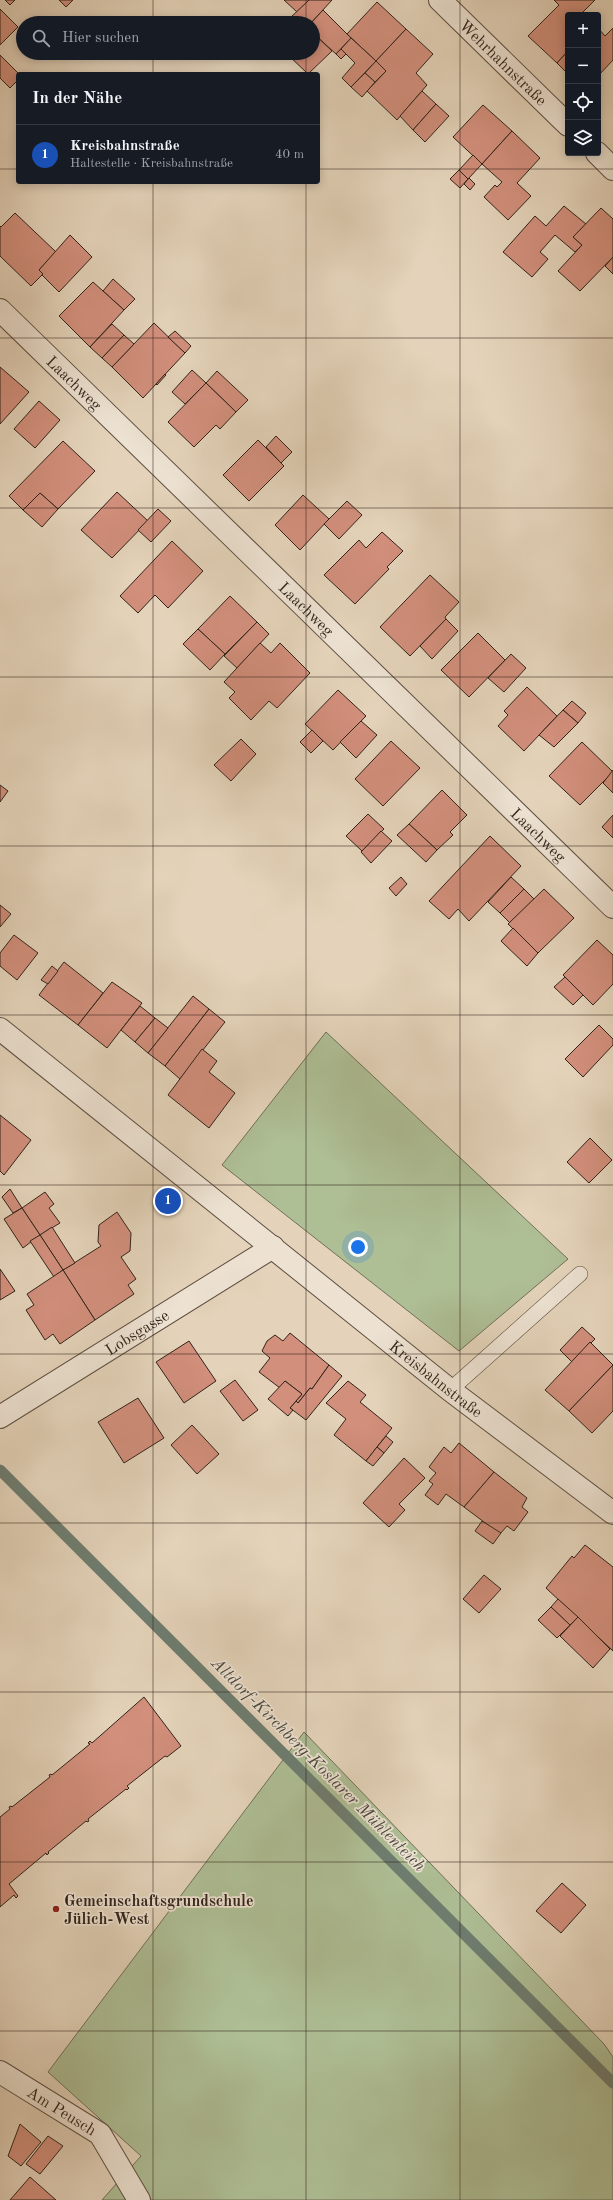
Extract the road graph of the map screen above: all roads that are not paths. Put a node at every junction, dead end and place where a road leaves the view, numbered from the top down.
1 (440, 0) edge
2 (565, 122) edge
3 (600, 156) edge
4 (613, 169) edge
5 (0, 310) edge
6 (613, 907) edge
7 (0, 1029) edge
8 (273, 1247) junction
9 (580, 1274) dead end
10 (450, 1390) junction
11 (0, 1417) edge
12 (613, 1513) edge
13 (0, 2072) edge
14 (139, 2200) edge

1 - 2 street, Wehrhahnstraße
3 - 4 street
5 - 6 street, Laachweg
7 - 8 street, Kreisbahnstraße
8 - 10 street, Kreisbahnstraße
8 - 11 street, Lobsgasse
9 - 10 lane
10 - 12 street, Kreisbahnstraße
13 - 14 street, Am Peusch

